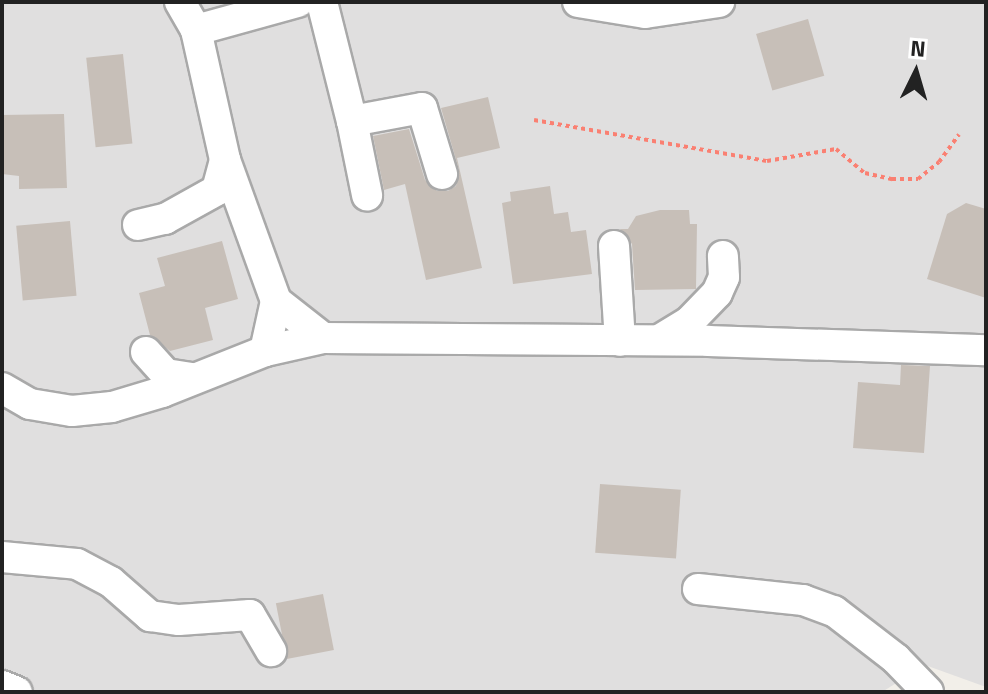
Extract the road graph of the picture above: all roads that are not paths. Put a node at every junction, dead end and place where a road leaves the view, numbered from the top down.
1 (180, 2) edge
2 (298, 2) edge
3 (322, 2) edge
4 (578, 2) edge
5 (719, 2) edge
6 (196, 30) junction
7 (352, 121) junction
8 (225, 160) junction
9 (442, 174) dead end
10 (367, 195) dead end
11 (138, 225) dead end
12 (614, 246) dead end
13 (723, 256) dead end
14 (276, 301) junction
15 (323, 338) junction
16 (620, 341) junction
17 (657, 341) junction
18 (986, 350) edge
19 (265, 351) junction
20 (146, 352) dead end
21 (192, 378) junction
22 (2, 388) edge
23 (2, 557) edge
24 (698, 589) dead end
25 (271, 651) dead end
26 (2, 686) edge
27 (17, 692) edge
28 (928, 692) edge

1 - 6 street
2 - 6 street
3 - 7 street
4 - 5 street
6 - 8 street
7 - 9 street
7 - 10 street
8 - 11 street
8 - 14 street
12 - 16 street
13 - 17 street
14 - 15 street
14 - 19 street
15 - 16 street
15 - 19 street
16 - 17 street
17 - 18 street
19 - 21 street
20 - 21 street
21 - 22 street
23 - 25 street
24 - 28 street
26 - 27 street

